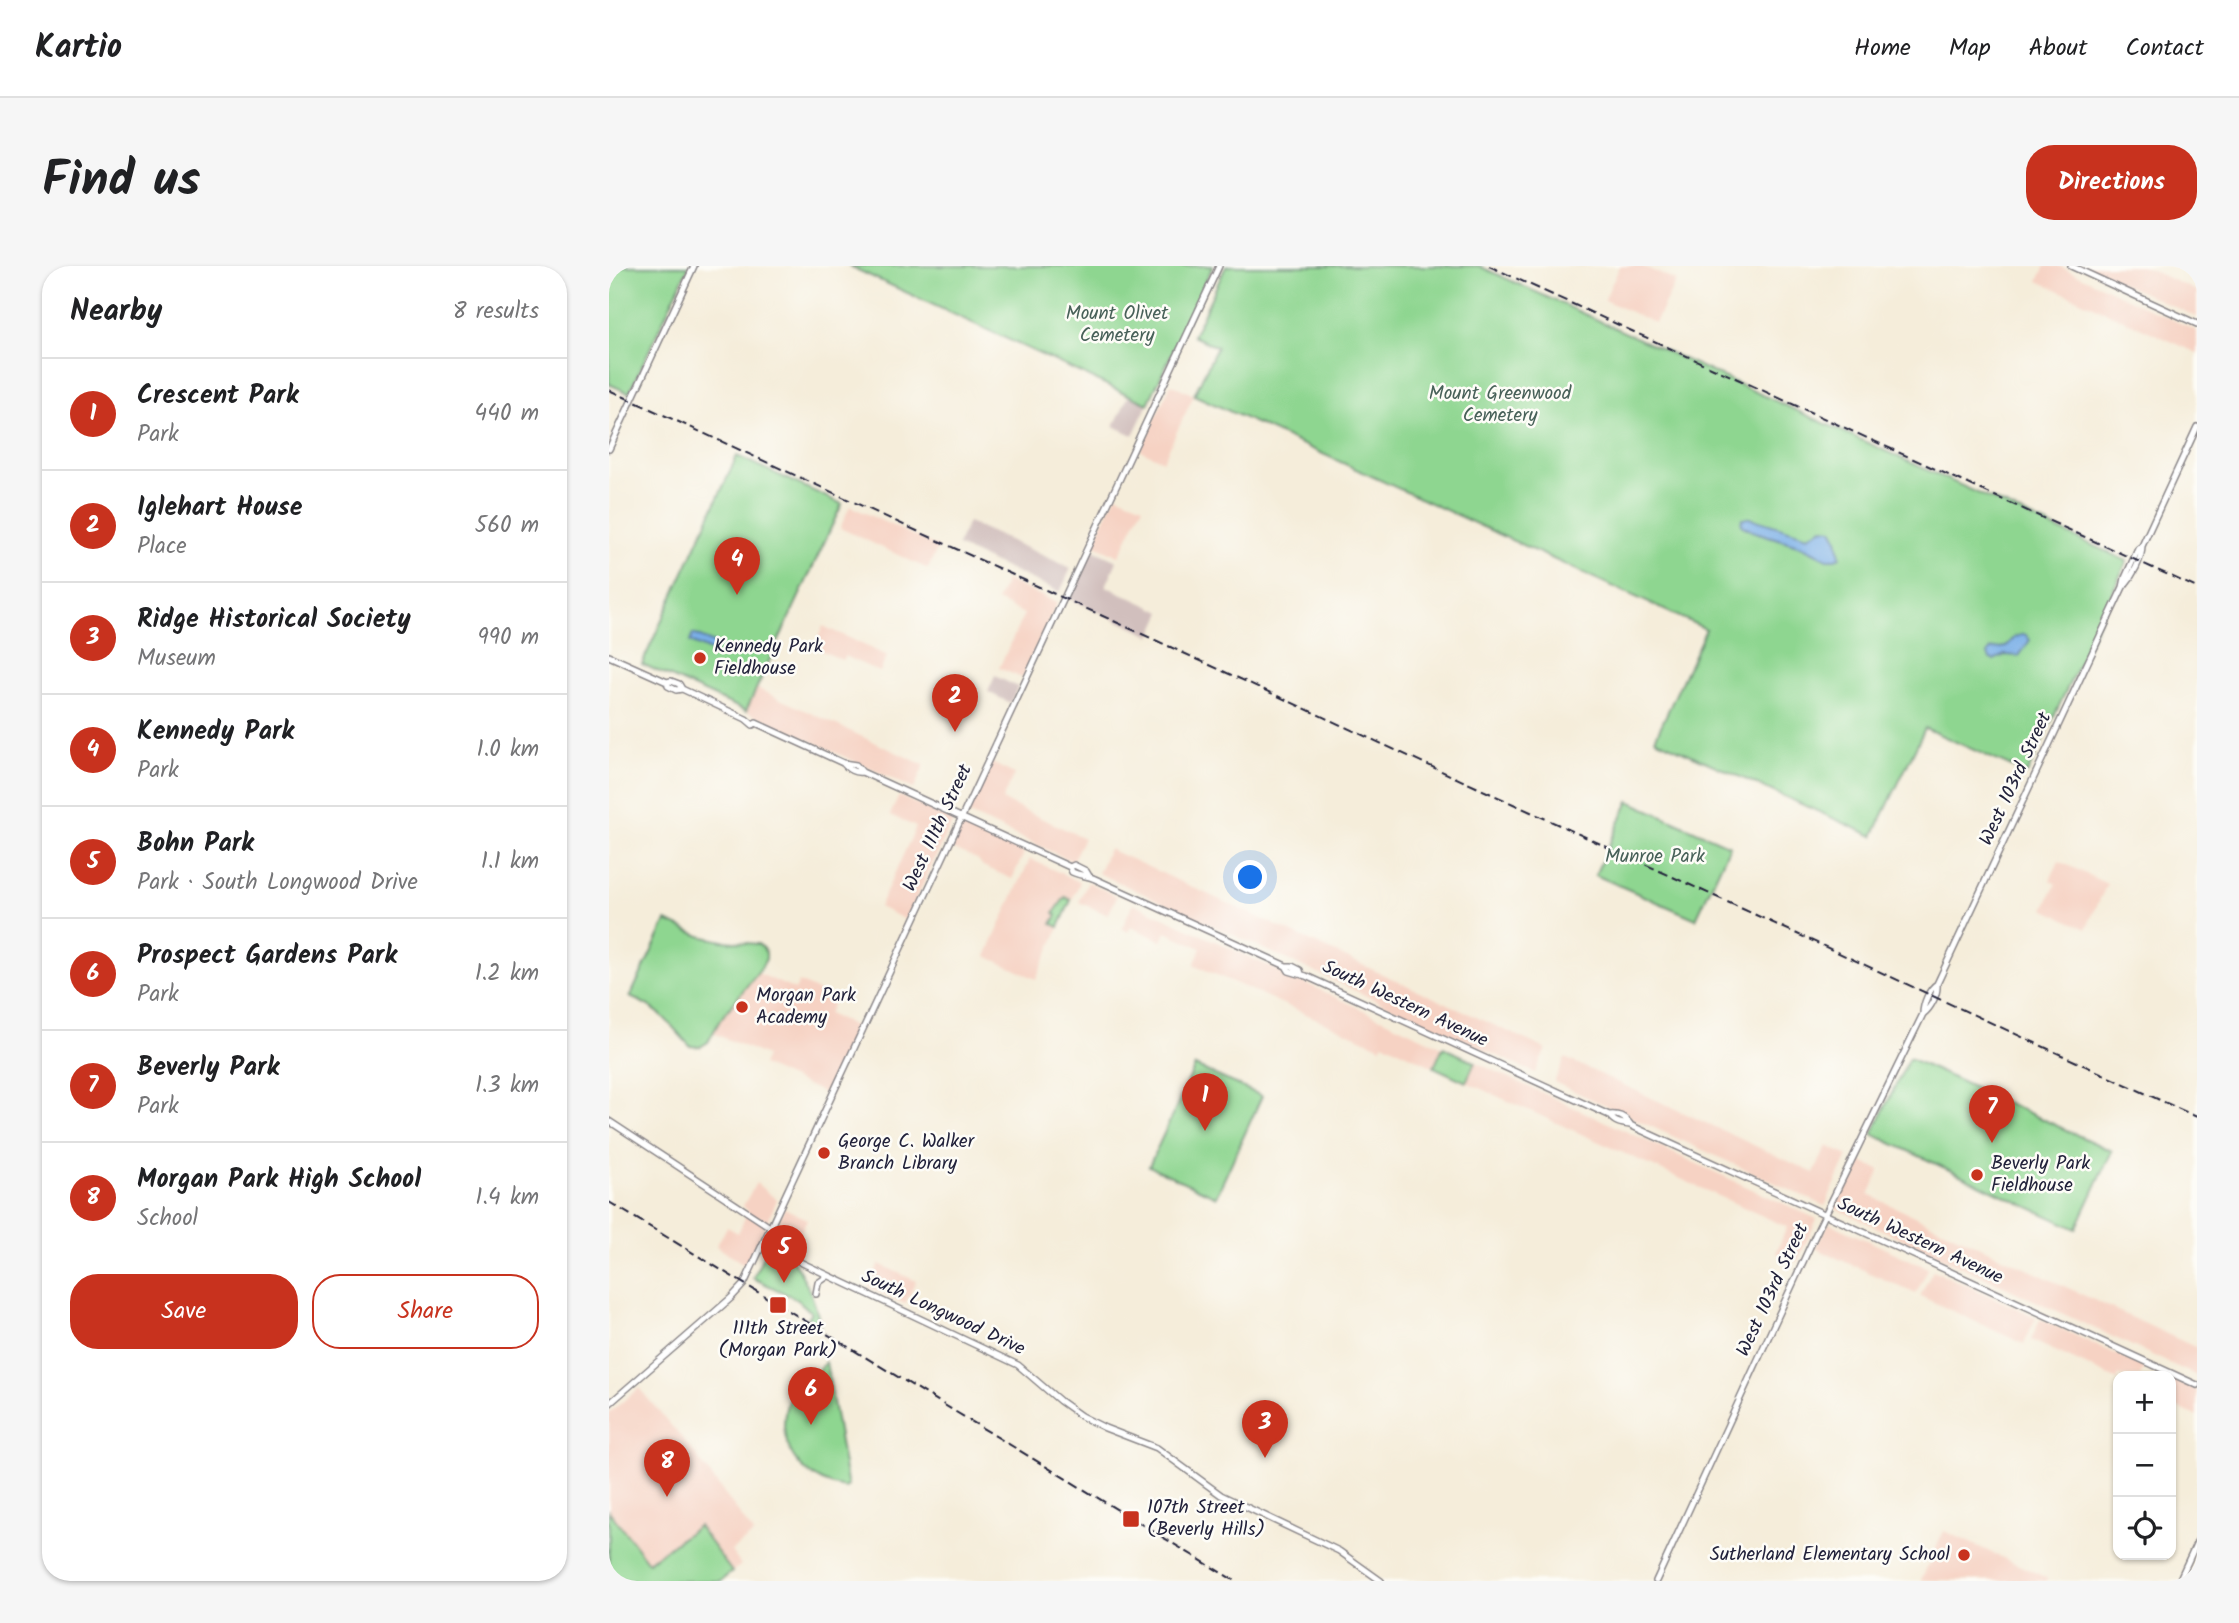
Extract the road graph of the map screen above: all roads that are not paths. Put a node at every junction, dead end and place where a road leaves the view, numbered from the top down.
1 (694, 266) edge
2 (1219, 266) edge
3 (2071, 266) edge
4 (2197, 324) edge
5 (2197, 427) edge
6 (609, 449) edge
7 (609, 656) edge
8 (960, 817) junction
9 (609, 1121) edge
10 (1826, 1214) junction
11 (771, 1227) junction
12 (828, 1276) junction
13 (815, 1294) dead end
14 (2197, 1385) edge
15 (609, 1404) edge
16 (2197, 1542) edge
17 (1381, 1581) edge
18 (1657, 1581) edge
19 (2179, 1581) edge

1 - 6 main road
2 - 8 main road, West 111th Street
3 - 4 main road
5 - 10 main road, West 103rd Street
7 - 8 main road, South Western Avenue
8 - 10 main road, South Western Avenue
8 - 11 main road, West 111th Street
9 - 11 main road, South Longwood Drive
10 - 14 main road, South Western Avenue
10 - 18 main road, West 103rd Street
11 - 12 main road, South Longwood Drive
11 - 15 main road, West 111th Street
12 - 13 main road
12 - 17 main road, South Longwood Drive
16 - 19 main road

